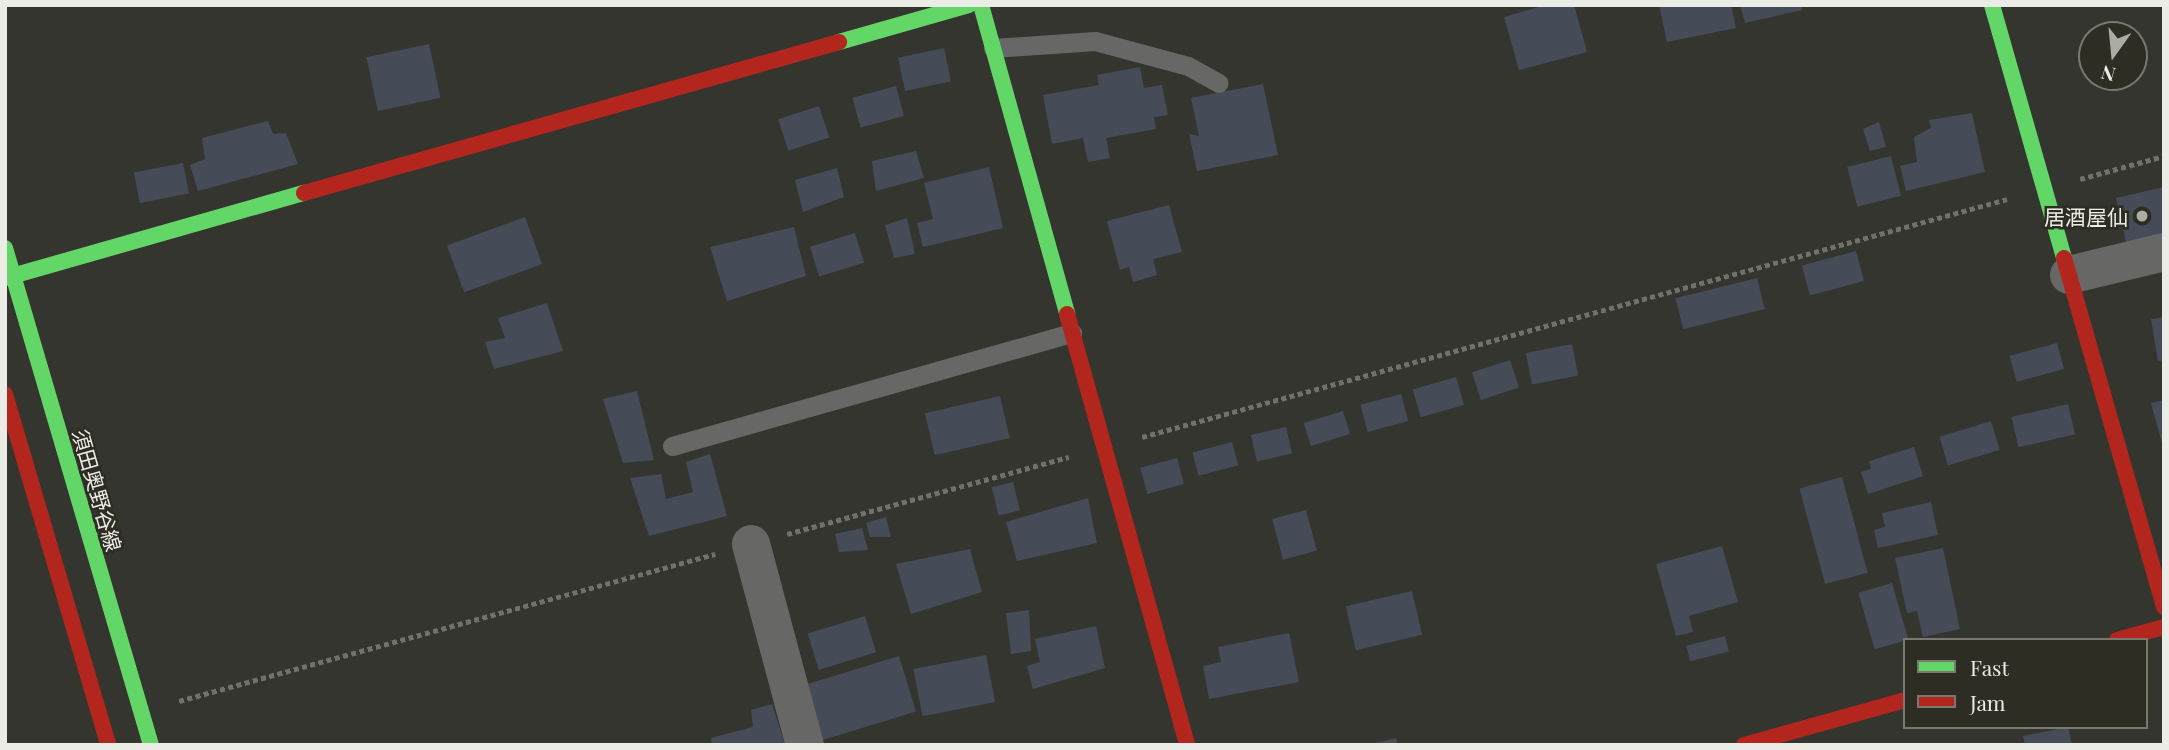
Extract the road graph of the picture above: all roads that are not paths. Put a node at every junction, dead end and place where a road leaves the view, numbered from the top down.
1 (969, 5) edge
2 (981, 5) edge
3 (1992, 5) edge
4 (993, 48) junction
5 (1219, 83) dead end
6 (5, 248) edge
7 (2164, 252) edge
8 (2069, 275) junction
9 (9, 277) edge
10 (1073, 333) junction
11 (5, 394) edge
12 (672, 446) dead end
13 (751, 544) road end
14 (2164, 607) edge
15 (2164, 627) edge
16 (2124, 638) edge
17 (1903, 700) edge
18 (108, 745) edge
19 (151, 745) edge
20 (805, 745) edge
21 (1187, 745) edge
22 (1744, 745) edge

1 - 9 street
2 - 4 street
3 - 8 street
4 - 5 lane
4 - 10 street
6 - 9 street, 須田奥野谷線
7 - 8 street
8 - 14 street
9 - 19 street, 須田奥野谷線
10 - 12 lane
10 - 21 street
11 - 18 street
13 - 20 street
15 - 16 street
17 - 22 street

